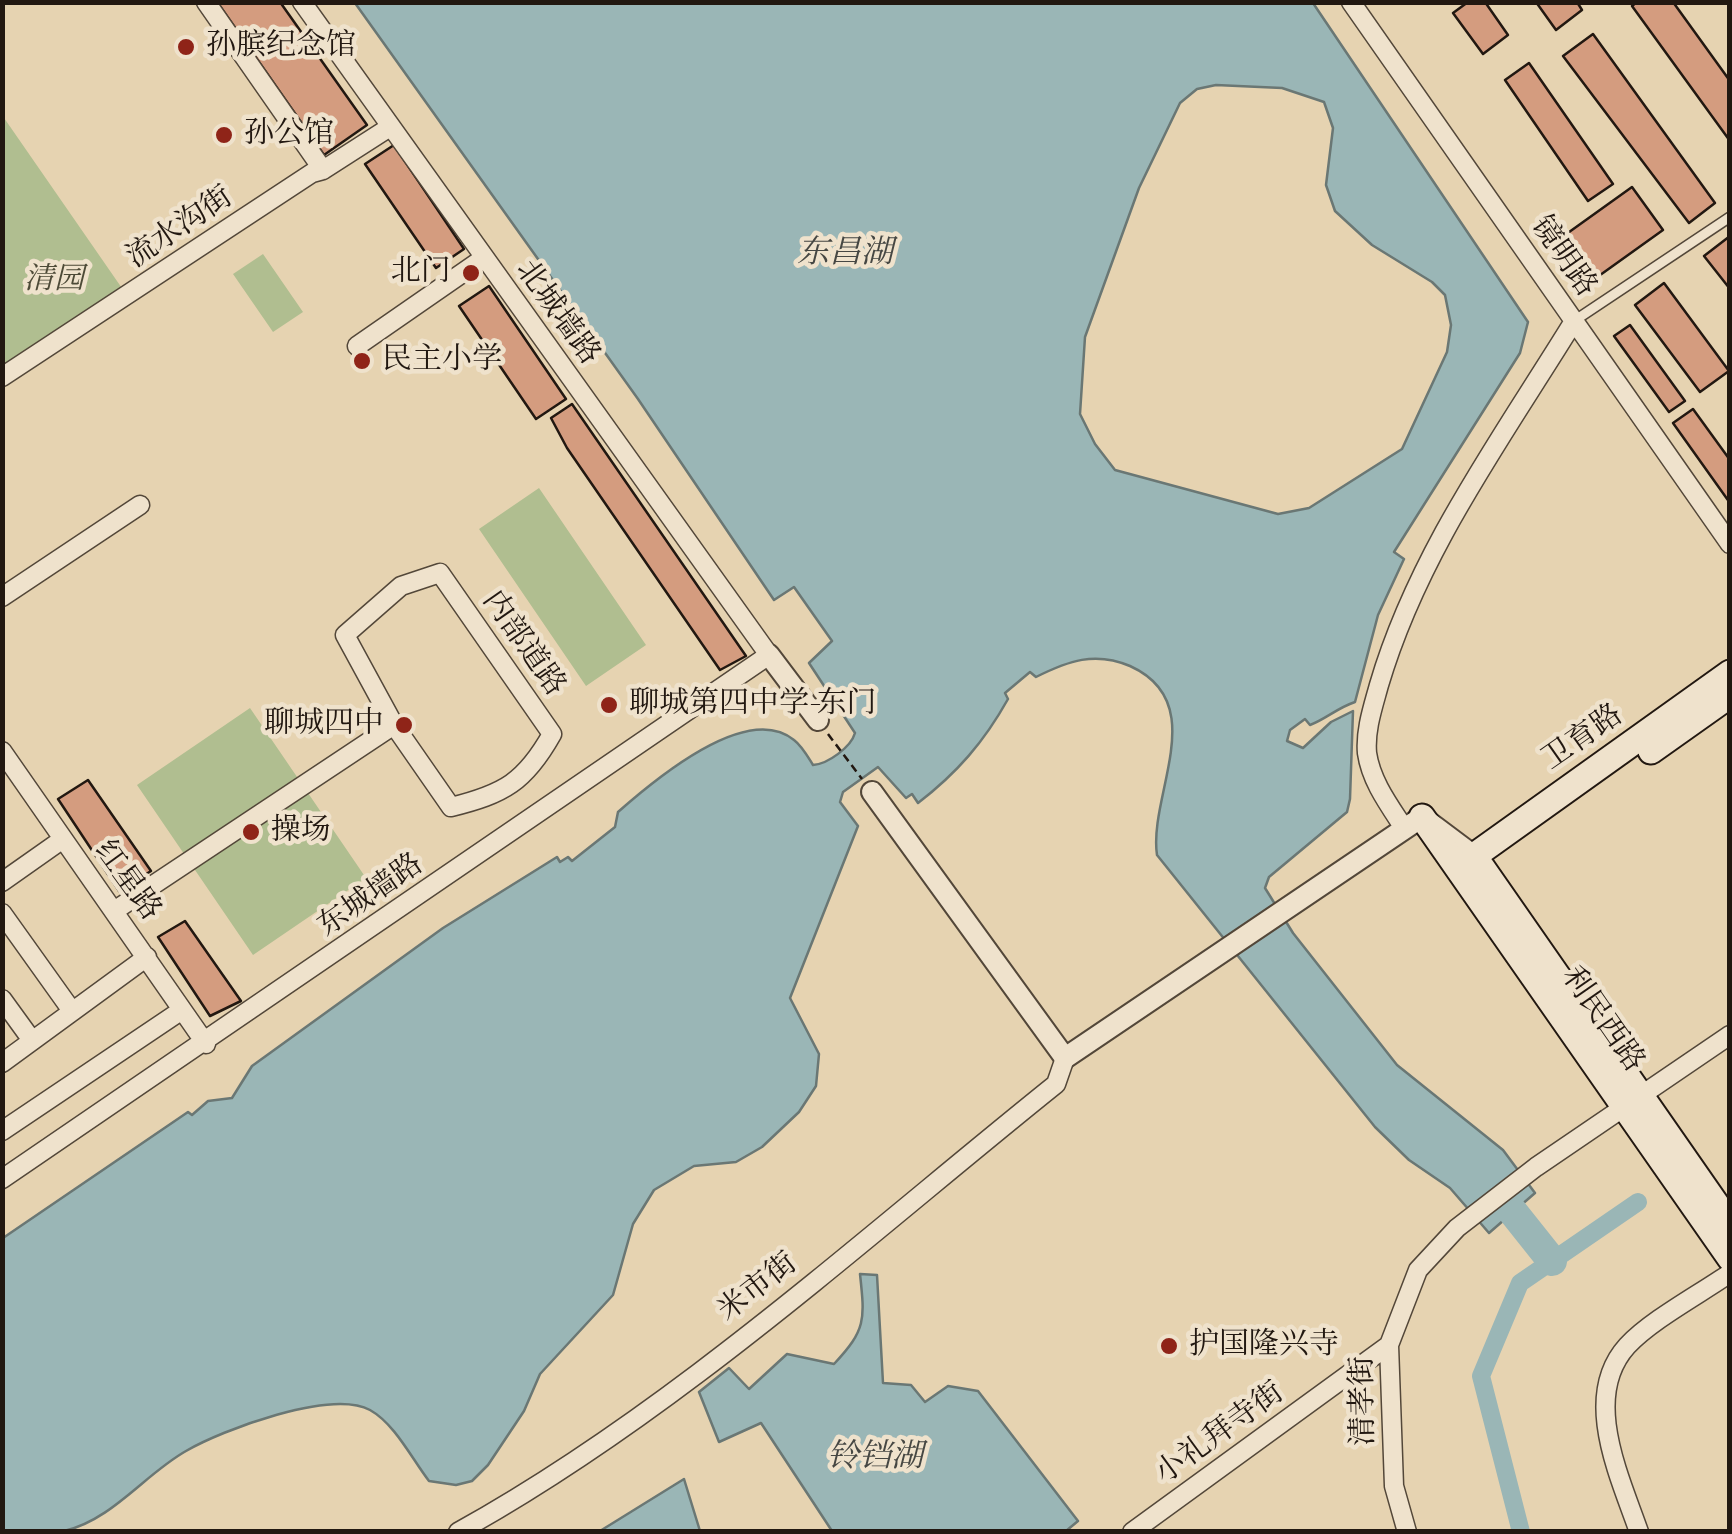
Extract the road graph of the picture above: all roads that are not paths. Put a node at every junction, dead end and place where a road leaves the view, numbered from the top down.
1 (206, 2) edge
2 (302, 2) edge
3 (1352, 2) edge
4 (390, 127) junction
5 (323, 170) junction
6 (1730, 217) edge
7 (484, 258) junction
8 (1574, 321) junction
9 (357, 346) dead end
10 (2, 377) edge
11 (140, 505) dead end
12 (1730, 544) edge
13 (2, 598) edge
14 (769, 656) junction
15 (1730, 673) edge
16 (1730, 695) edge
17 (818, 720) road end
18 (394, 725) junction
19 (2, 751) edge
20 (872, 792) road end
21 (1413, 823) junction
22 (63, 839) junction
23 (1478, 863) junction
24 (2, 882) edge
25 (114, 912) junction
26 (2, 913) edge
27 (148, 957) junction
28 (2, 999) edge
29 (182, 1010) junction
30 (72, 1011) junction
31 (1730, 1036) edge
32 (31, 1040) junction
33 (206, 1044) junction
34 (1065, 1058) junction
35 (2, 1063) edge
36 (1632, 1105) junction
37 (2, 1131) edge
38 (2, 1180) edge
39 (1730, 1224) edge
40 (1730, 1258) edge
41 (1730, 1273) edge
42 (1389, 1345) junction
43 (458, 1532) edge
44 (1132, 1532) edge
45 (1407, 1532) edge
46 (1639, 1532) edge

1 - 5 street
2 - 4 street, 北城墙路
3 - 8 street, 镜明路
4 - 5 street, 流水沟街
4 - 7 street, 北城墙路
5 - 10 street, 流水沟街
6 - 8 lane
7 - 9 street
7 - 14 street, 北城墙路
8 - 12 street, 镜明路
8 - 21 street
11 - 13 street
14 - 17 street
14 - 33 street, 东城墙路
15 - 23 main road, 卫育路
16 - 23 main road, 卫育路
18 - 18 street, 内部道路
18 - 25 street
19 - 22 street, 红星路
20 - 34 street
21 - 23 street
21 - 34 street
21 - 36 main road, 利民西路
22 - 24 street
22 - 25 street, 红星路
23 - 36 main road, 利民西路
25 - 27 street, 红星路
26 - 30 street
27 - 29 street, 红星路
27 - 30 street
28 - 32 street
29 - 33 street, 红星路
29 - 37 street
30 - 32 street
31 - 36 street, 清孝街
32 - 35 street
33 - 38 street, 东城墙路
34 - 43 street, 米市街
36 - 39 main road, 利民西路
36 - 40 main road, 利民西路
36 - 42 street, 清孝街
41 - 46 street
42 - 44 street, 小礼拜寺街
42 - 45 street, 清孝街

